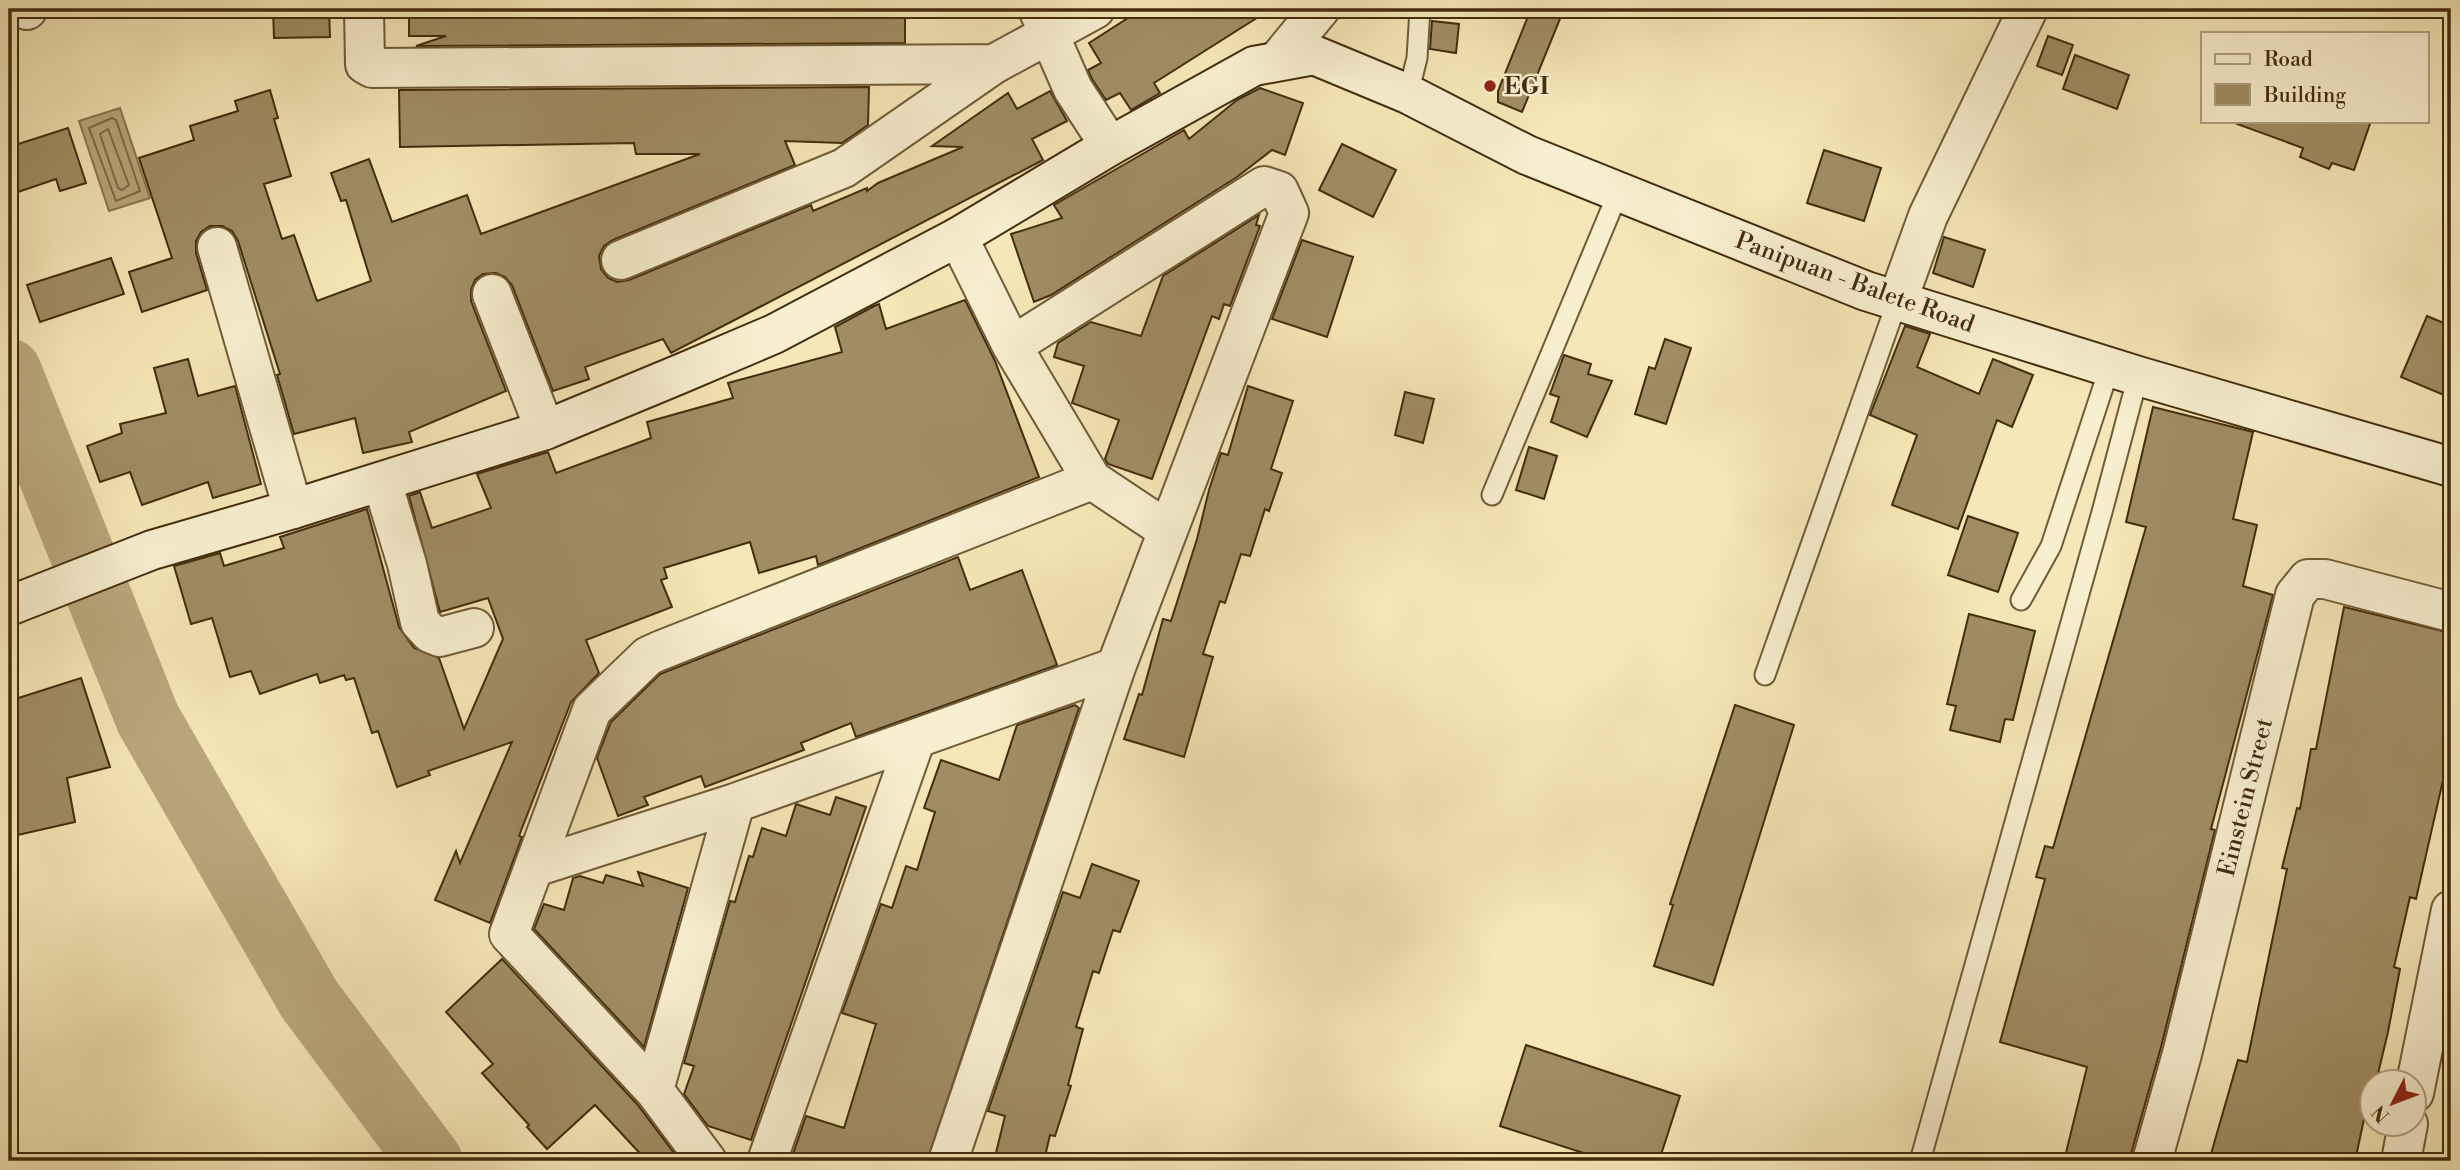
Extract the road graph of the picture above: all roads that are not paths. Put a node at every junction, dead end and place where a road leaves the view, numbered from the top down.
1 (364, 9) edge
2 (1095, 9) edge
3 (1420, 9) edge
4 (2028, 9) edge
5 (1314, 11) edge
6 (1043, 22) edge
7 (1278, 60) junction
8 (994, 64) junction
9 (1408, 94) junction
10 (1110, 146) junction
11 (1618, 193) junction
12 (958, 237) junction
13 (217, 247) dead end
14 (621, 260) dead end
15 (492, 294) dead end
16 (1897, 302) junction
17 (1012, 346) junction
18 (2124, 371) junction
19 (545, 430) junction
20 (2449, 462) edge
21 (1092, 480) junction
22 (382, 482) junction
23 (1492, 495) dead end
24 (293, 509) junction
25 (1167, 530) junction
26 (2021, 600) dead end
27 (9, 606) edge
28 (2451, 612) edge
29 (474, 628) dead end
30 (1116, 667) junction
31 (1765, 675) dead end
32 (915, 741) junction
33 (735, 803) junction
34 (535, 867) junction
35 (2451, 909) edge
36 (2419, 1068) edge
37 (654, 1090) junction
38 (2405, 1138) edge
39 (707, 1161) edge
40 (767, 1161) edge
41 (948, 1161) edge
42 (1920, 1161) edge
43 (2151, 1161) edge
44 (2401, 1161) edge

1 - 8 street
2 - 6 street
3 - 9 lane
4 - 16 street
5 - 7 street
6 - 8 street
6 - 10 street
7 - 9 street, Panipuan - Balete Road
7 - 10 street, Panipuan - Balete Road
8 - 14 street
9 - 11 street, Panipuan - Balete Road
10 - 12 street, Panipuan - Balete Road
11 - 16 street, Panipuan - Balete Road
11 - 23 lane
12 - 17 street
12 - 19 street, Panipuan - Balete Road
13 - 24 street
15 - 19 street
16 - 18 street, Panipuan - Balete Road
16 - 31 lane
17 - 21 street
17 - 25 street
18 - 20 street, Panipuan - Balete Road
18 - 26 lane
18 - 42 lane
19 - 22 street, Panipuan - Balete Road
21 - 25 street
21 - 34 street
22 - 24 street, Panipuan - Balete Road
22 - 29 street
24 - 27 street, Panipuan - Balete Road
25 - 30 street
28 - 43 street, Einstein Street
30 - 32 street
30 - 41 street
32 - 33 street
32 - 40 street
33 - 34 street
33 - 37 street
34 - 37 street
35 - 36 street
37 - 39 street
38 - 44 street

